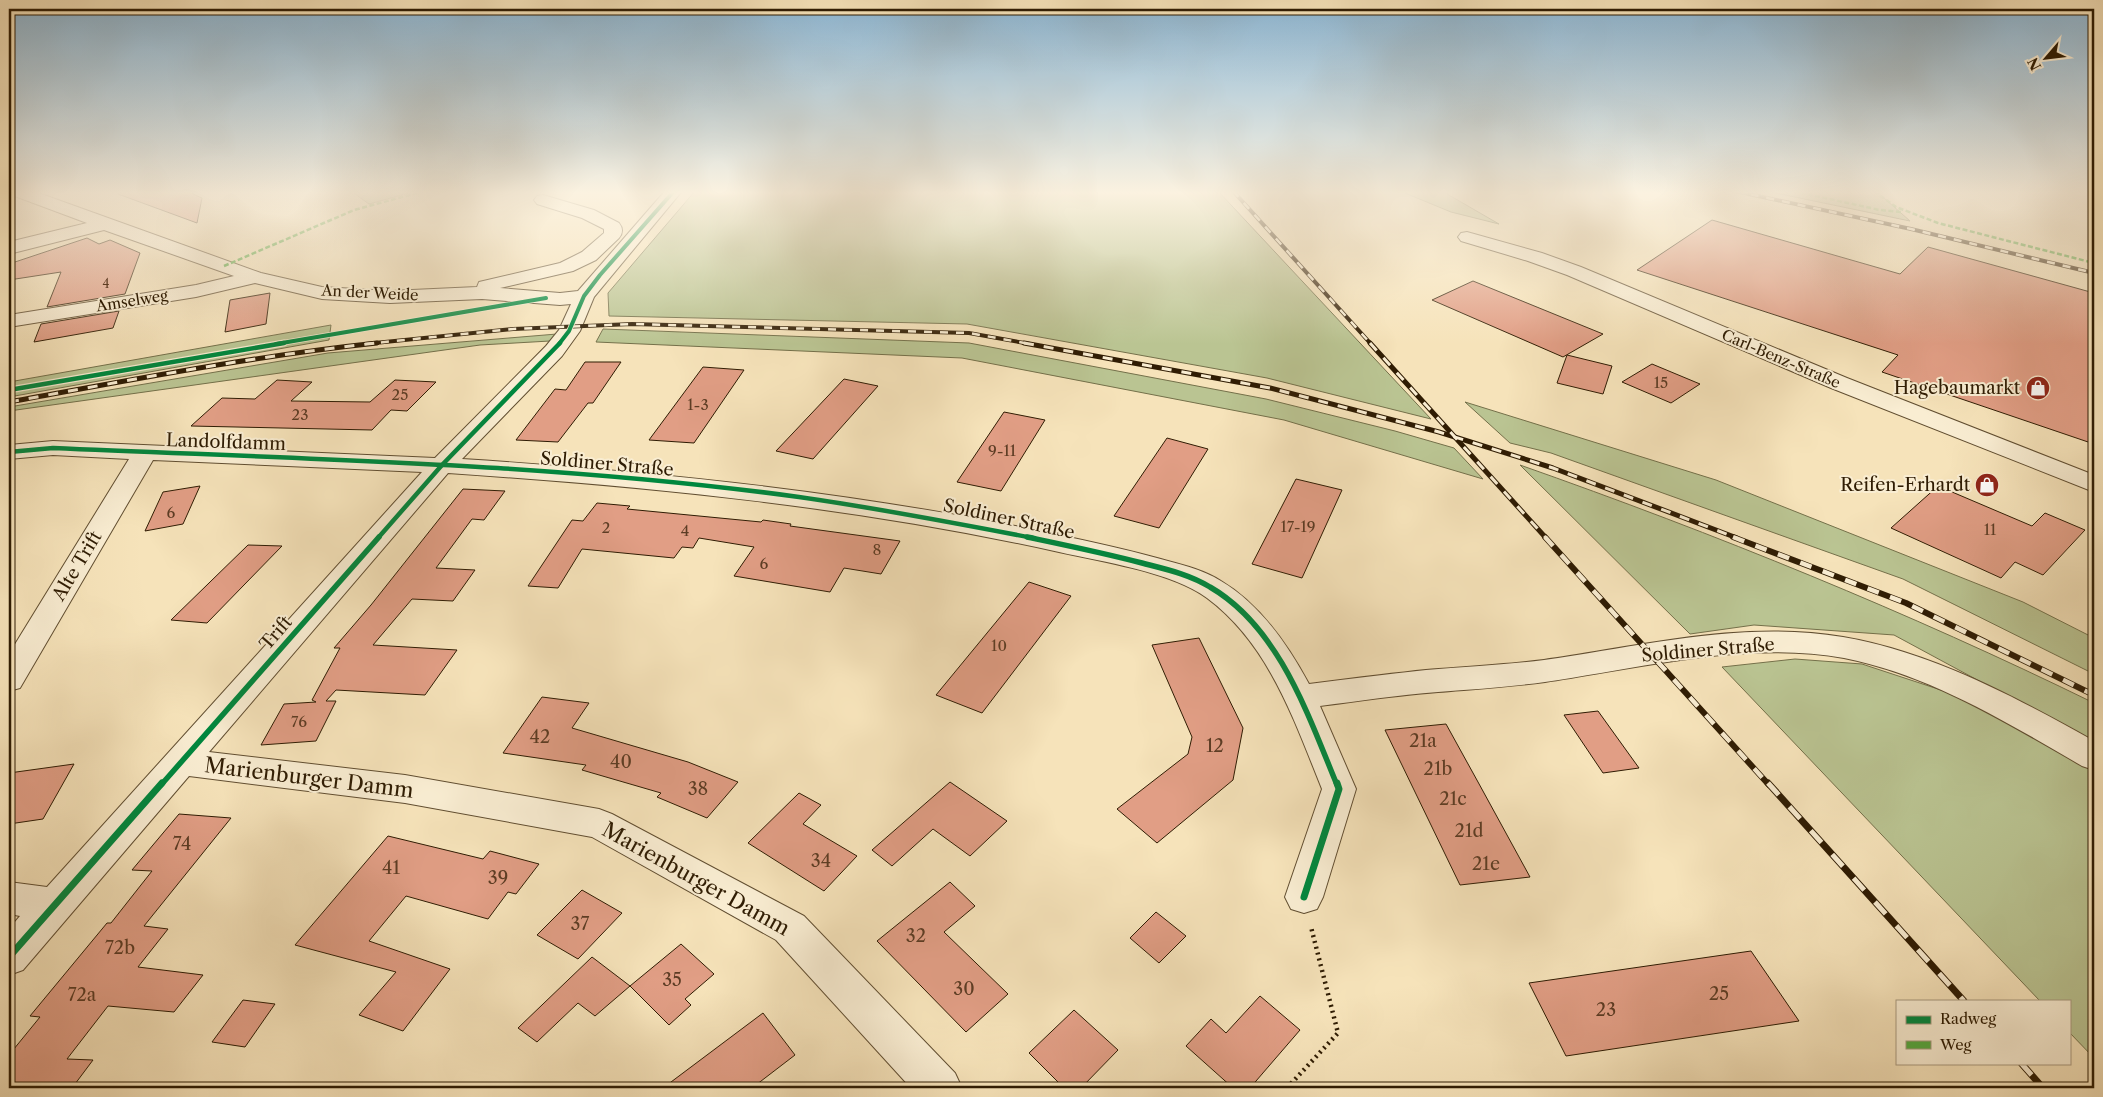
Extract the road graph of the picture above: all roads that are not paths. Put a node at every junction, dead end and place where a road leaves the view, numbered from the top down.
1 (32, 242) edge
2 (156, 242) edge
3 (605, 242) edge
4 (629, 242) edge
5 (1482, 242) edge
6 (9, 248) edge
7 (574, 264) junction
8 (255, 277) junction
9 (448, 295) junction
10 (584, 296) junction
11 (560, 299) junction
12 (9, 321) edge
13 (9, 452) edge
14 (145, 452) junction
15 (442, 465) junction
16 (2094, 484) edge
17 (9, 680) edge
18 (1299, 697) junction
19 (2094, 757) edge
20 (180, 762) junction
21 (1304, 897) road end
22 (9, 898) edge
23 (55, 905) junction
24 (9, 957) edge
25 (940, 1088) edge

1 - 6 street
2 - 8 street, An der Weide
3 - 7 street
4 - 10 street, Trift
5 - 16 street, Carl-Benz-Straße
7 - 9 street
7 - 11 street
8 - 9 street, An der Weide
8 - 12 street, Amselweg
9 - 11 street, An der Weide
10 - 11 street, An der Weide
10 - 15 street, Trift
13 - 14 street, Landolfdamm
14 - 15 street, Landolfdamm
14 - 17 street, Alte Trift
15 - 18 street, Soldiner Straße
15 - 20 street, Trift
18 - 19 street, Soldiner Straße
18 - 21 street, Soldiner Straße
20 - 23 street, Trift
20 - 25 street, Marienburger Damm
22 - 23 street
23 - 24 street, Trift

